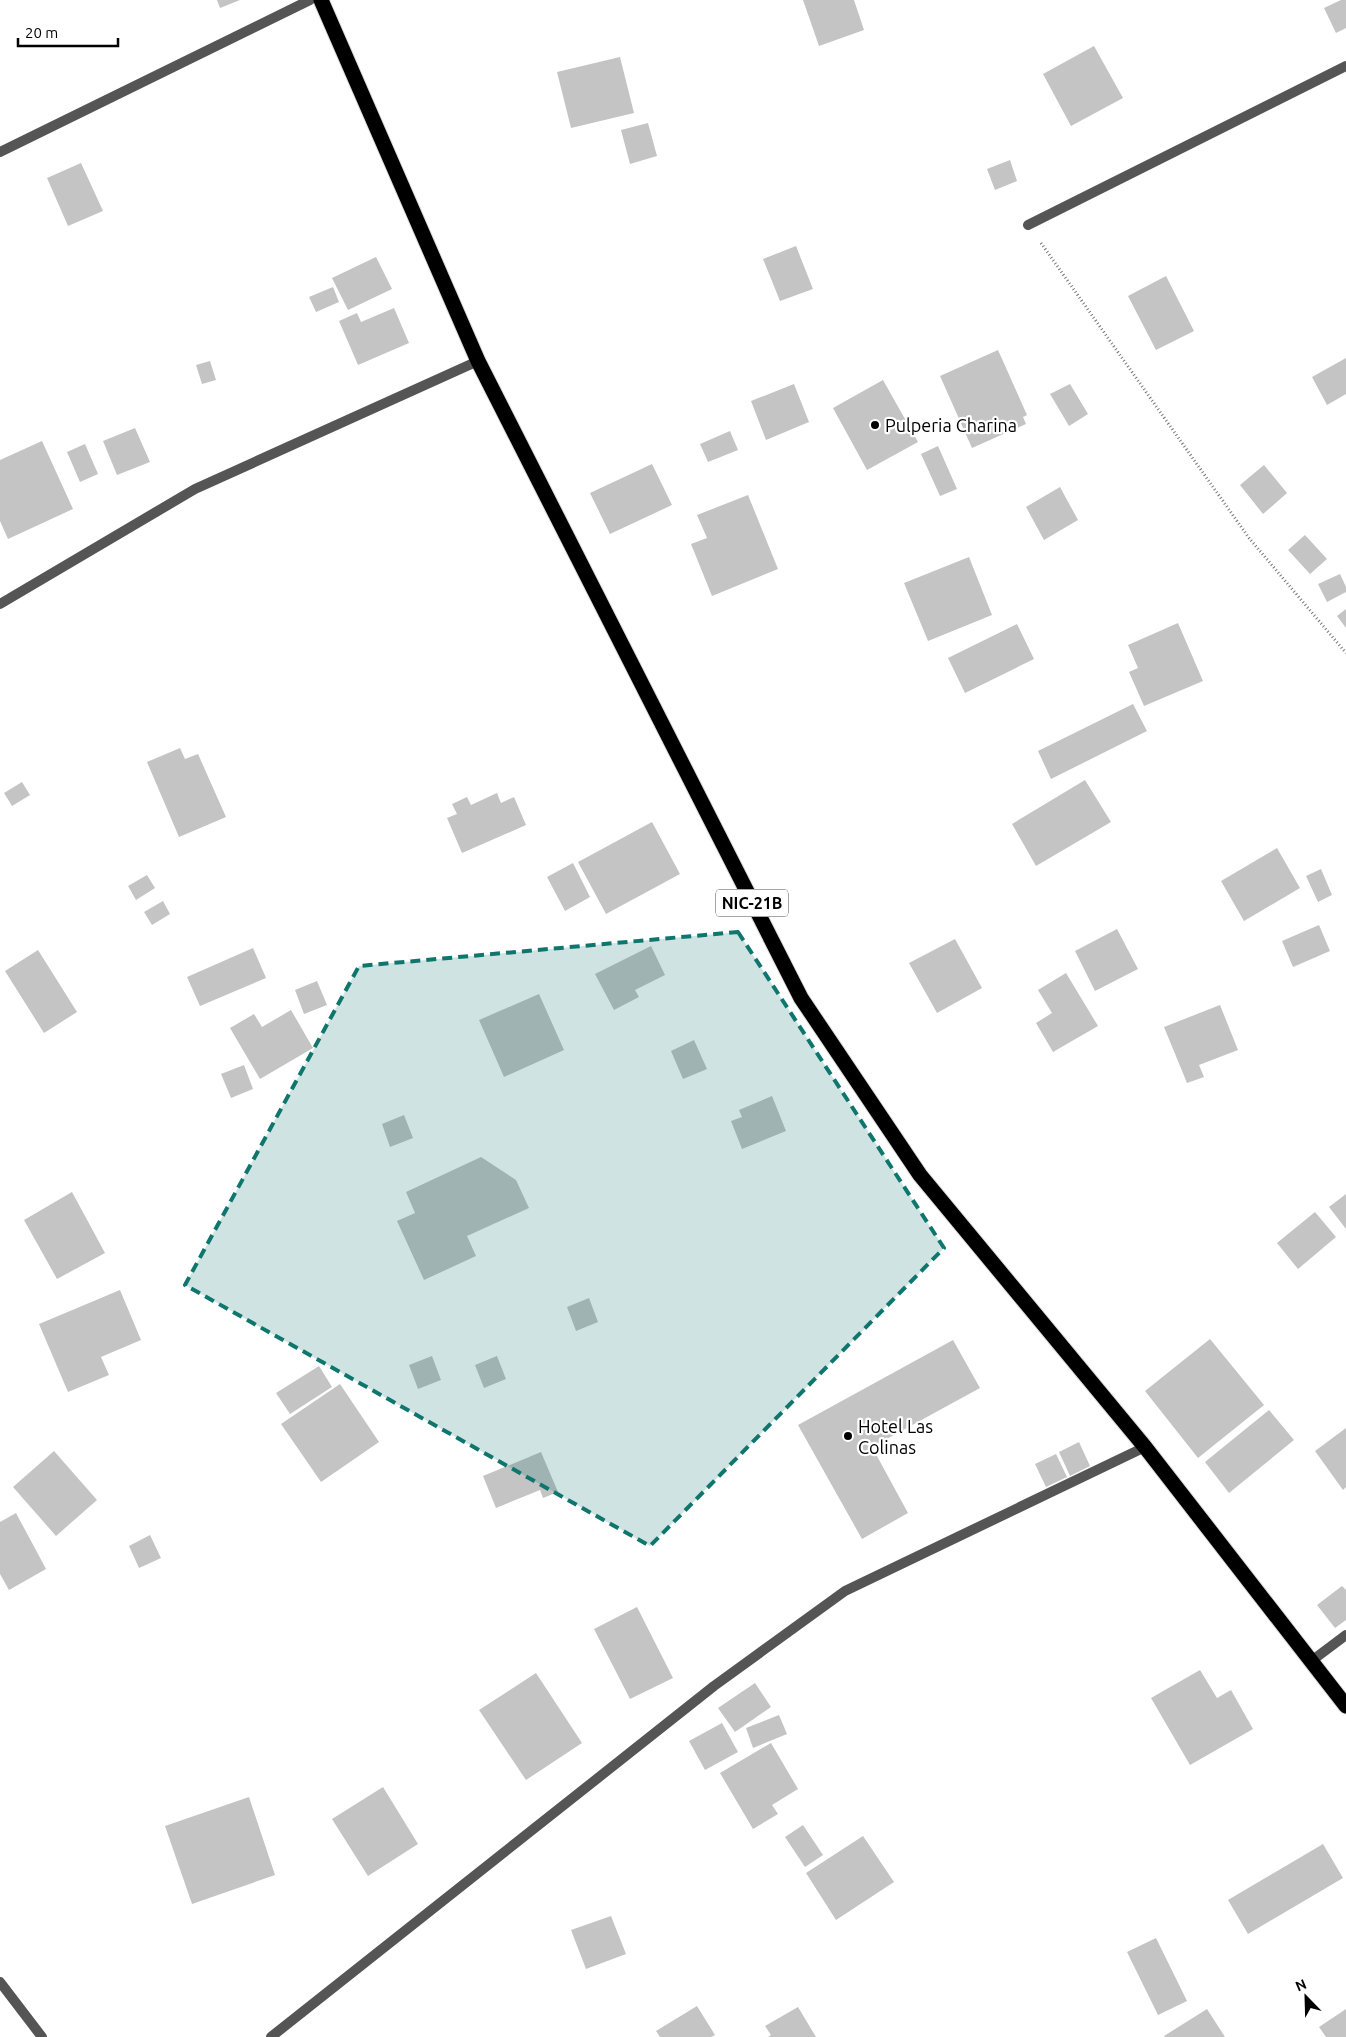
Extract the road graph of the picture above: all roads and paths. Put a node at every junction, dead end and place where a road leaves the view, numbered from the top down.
1 (310, 0) edge
2 (322, 0) edge
3 (1346, 66) edge
4 (0, 152) edge
5 (1028, 225) joint
6 (478, 361) junction
7 (0, 604) edge
8 (1346, 653) edge
9 (1145, 1446) junction
10 (1346, 1636) edge
11 (1310, 1662) junction
12 (1346, 1706) edge
13 (0, 1982) edge
14 (42, 2037) edge
15 (271, 2037) edge

1 - 4 street
2 - 6 highway, NIC-21B
3 - 5 street
5 - 8 path
6 - 7 street
6 - 9 highway, NIC-21B
9 - 11 highway, NIC-21B
9 - 15 street
10 - 11 street
11 - 12 highway, NIC-21B
13 - 14 street

